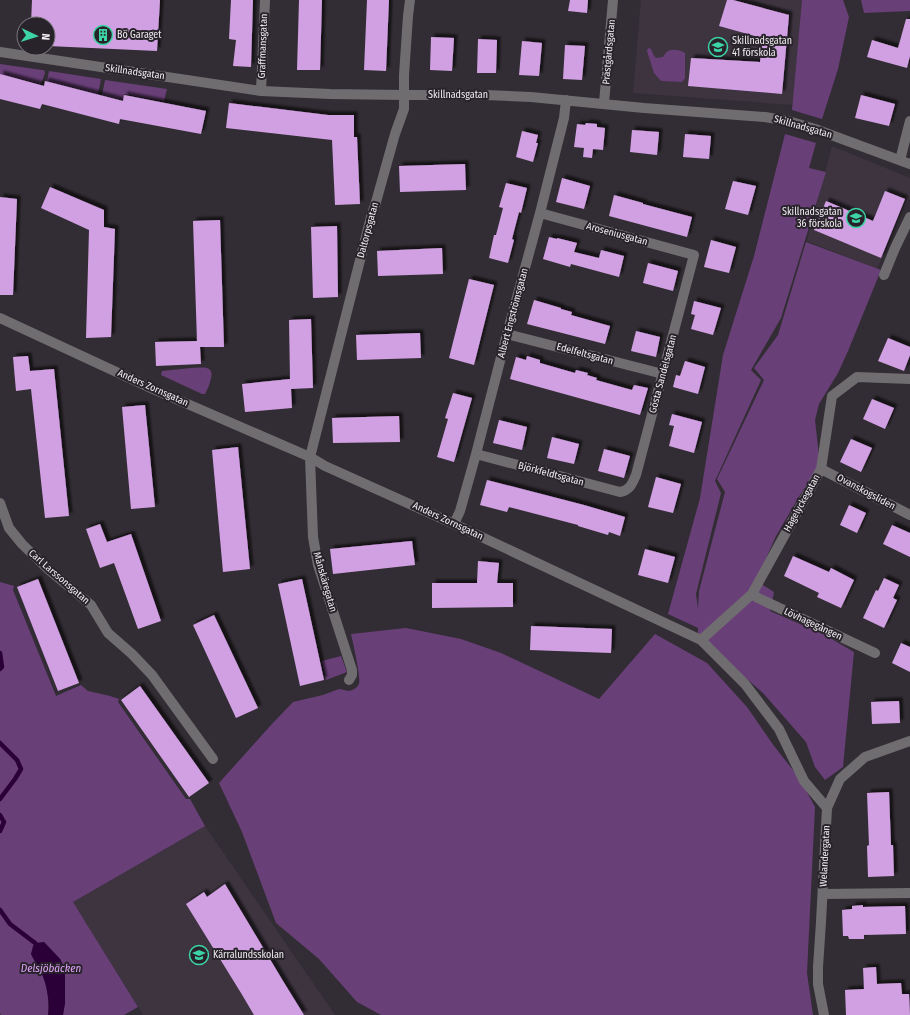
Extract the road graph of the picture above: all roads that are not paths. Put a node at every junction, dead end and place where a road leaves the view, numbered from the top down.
1 (265, 0) edge
2 (410, 0) edge
3 (613, 0) edge
4 (0, 52) edge
5 (261, 91) junction
6 (404, 96) junction
7 (566, 100) junction
8 (604, 103) junction
9 (910, 121) edge
10 (900, 160) junction
11 (910, 164) edge
12 (540, 213) junction
13 (910, 217) edge
14 (694, 255) joint
15 (884, 275) dead end
16 (0, 318) edge
17 (507, 334) junction
18 (663, 374) junction
19 (910, 379) edge
20 (476, 454) junction
21 (310, 458) junction
22 (821, 469) junction
23 (626, 491) joint
24 (0, 503) edge
25 (910, 515) edge
26 (454, 524) junction
27 (752, 594) junction
28 (701, 640) junction
29 (875, 653) dead end
30 (349, 680) dead end
31 (910, 741) edge
32 (212, 760) dead end
33 (827, 808) junction
34 (910, 892) edge
35 (823, 894) junction
36 (824, 1015) edge

1 - 5 street, Graffmansgatan
2 - 6 street, Daltorpsgatan
3 - 8 street, Prästgårdsgatan
4 - 5 street, Skillnadsgatan
5 - 6 street, Skillnadsgatan
6 - 7 street, Skillnadsgatan
6 - 21 street, Daltorpsgatan
7 - 8 street, Skillnadsgatan
7 - 12 street, Albert Engströmsgatan
8 - 10 street, Skillnadsgatan
9 - 10 street
10 - 11 street, Skillnadsgatan
12 - 14 street, Aroseniusgatan
12 - 17 street, Albert Engströmsgatan
13 - 15 street
14 - 18 street, Gösta Sandelsgatan
16 - 21 street, Anders Zornsgatan
17 - 18 street, Edelfeltsgatan
17 - 20 street, Albert Engströmsgatan
18 - 23 street, Gösta Sandelsgatan
19 - 22 street, Hagelyckegatan
20 - 23 street, Björkfeldtsgatan
20 - 26 street, Albert Engströmsgatan
21 - 26 street, Anders Zornsgatan
21 - 30 street, Månskäregatan
22 - 25 street, Ovanskogsliden
22 - 27 street, Hagelyckegatan
24 - 32 street, Carl Larssonsgatan
26 - 28 street, Anders Zornsgatan
27 - 28 street, Hagelyckegatan
27 - 29 street, Lövhagegången
28 - 33 street, Anders Zornsgatan
31 - 33 street, Welandergatan
33 - 35 street, Welandergatan
34 - 35 street
35 - 36 street, Welandergatan

